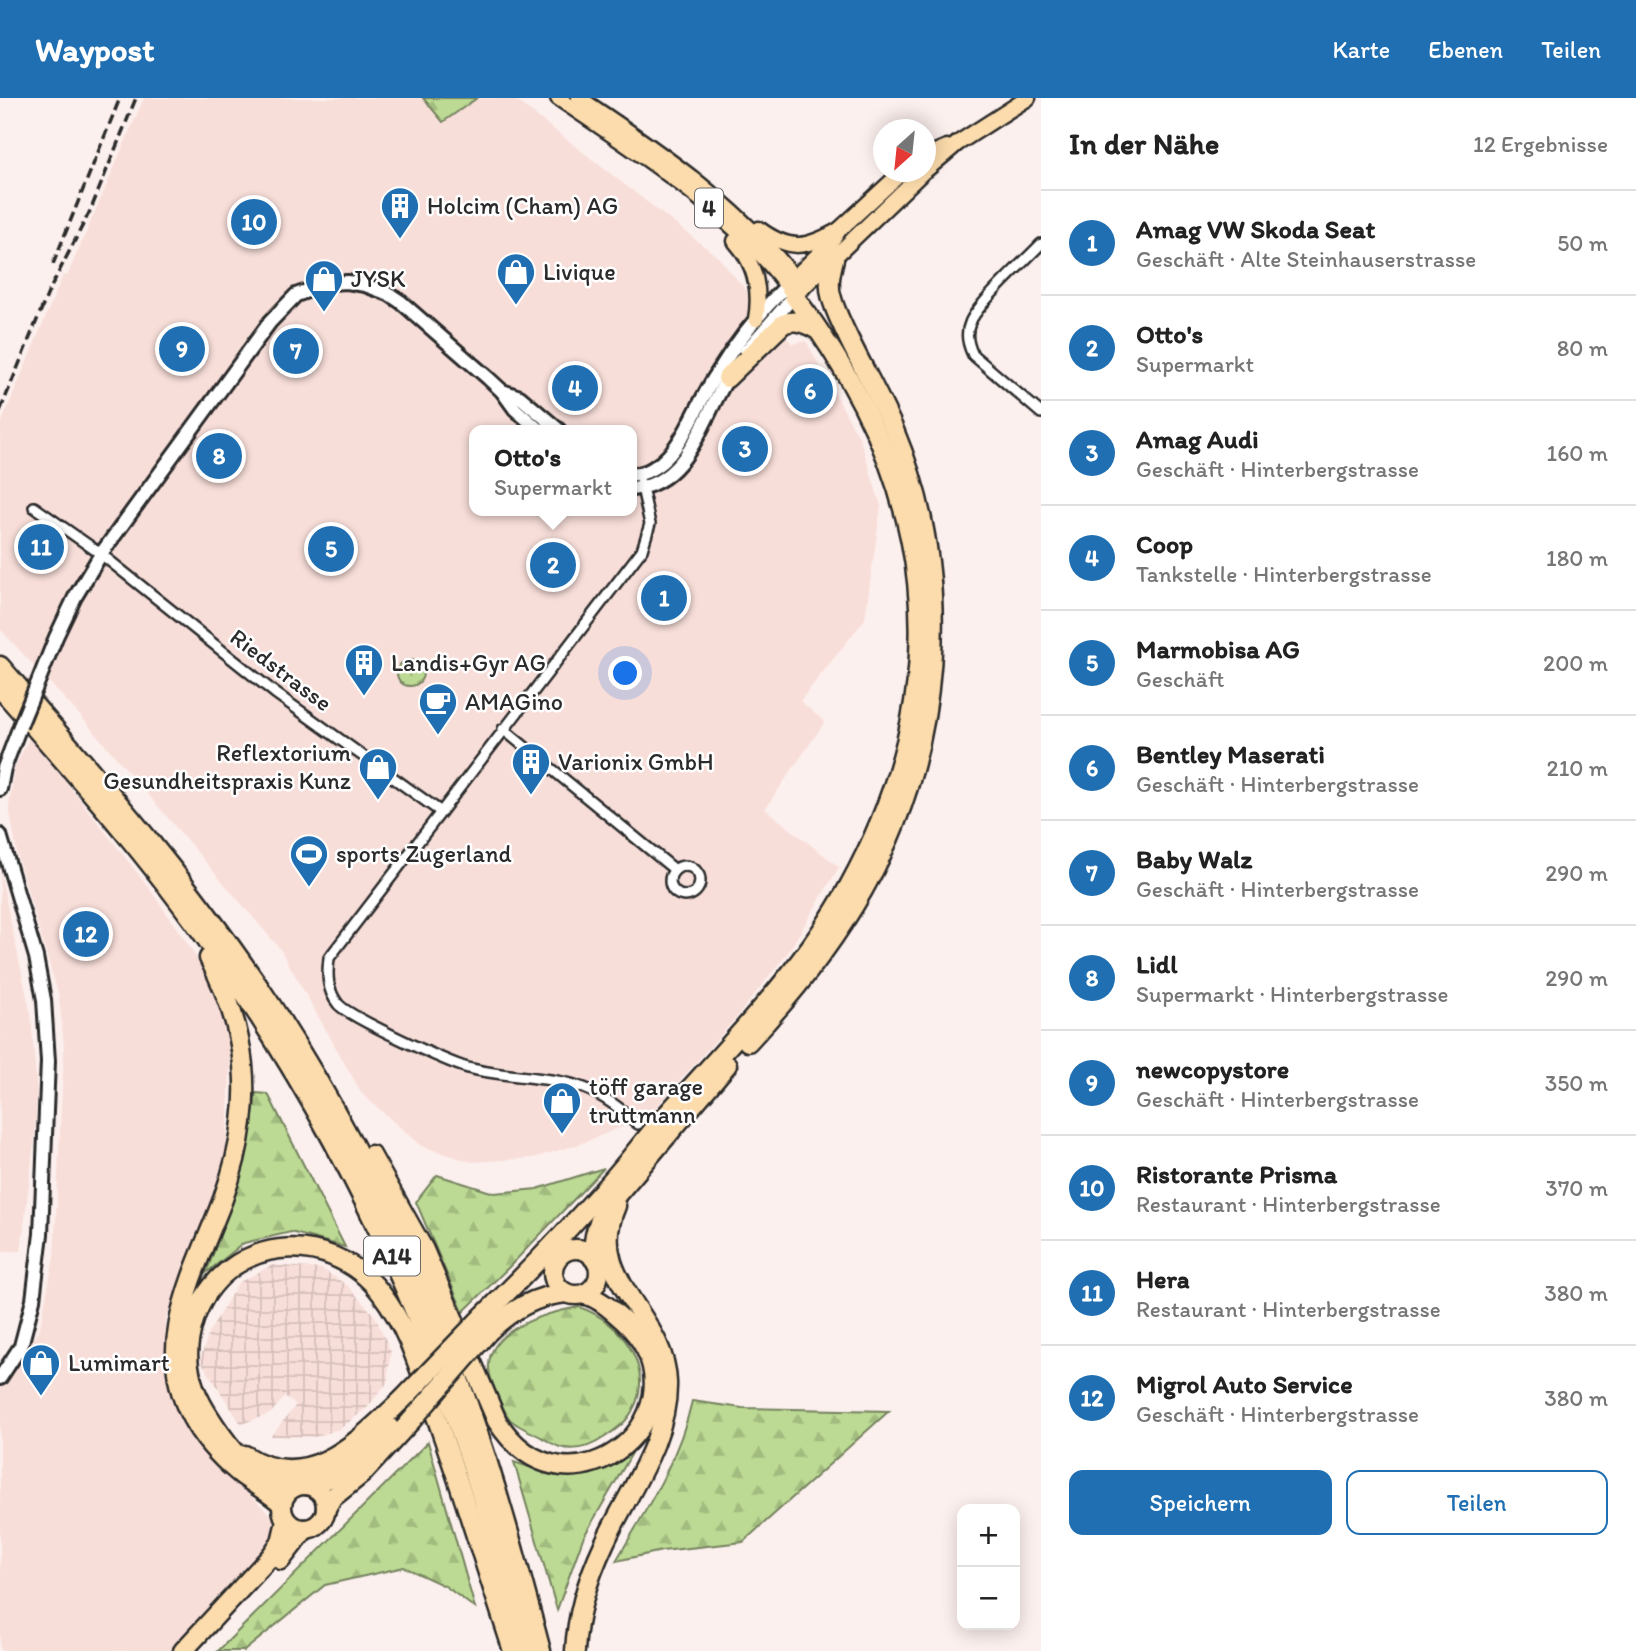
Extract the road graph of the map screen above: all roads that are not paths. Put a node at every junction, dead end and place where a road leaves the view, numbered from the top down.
1 (558, 98) edge
2 (579, 98) edge
3 (1028, 98) edge
4 (622, 141) junction
5 (958, 143) junction
6 (936, 152) edge
7 (936, 161) edge
8 (689, 175) junction
9 (891, 182) edge
10 (913, 182) edge
11 (839, 230) junction
12 (1041, 244) edge
13 (834, 259) junction
14 (794, 287) junction
15 (756, 319) junction
16 (821, 332) junction
17 (863, 368) junction
18 (727, 378) junction
19 (502, 391) junction
20 (1041, 412) edge
21 (533, 425) edge
22 (553, 425) edge
23 (637, 474) edge
24 (637, 489) edge
25 (34, 507) dead end
26 (101, 554) junction
27 (0, 666) edge
28 (0, 688) edge
29 (503, 729) junction
30 (0, 789) edge
31 (441, 812) junction
32 (0, 835) edge
33 (675, 870) dead end
34 (177, 900) junction
35 (249, 972) junction
36 (638, 1124) dead end
37 (631, 1177) junction
38 (612, 1180) junction
39 (569, 1250) junction
40 (593, 1258) junction
41 (554, 1264) junction
42 (598, 1278) junction
43 (575, 1293) junction
44 (486, 1323) junction
45 (655, 1338) junction
46 (0, 1378) edge
47 (406, 1410) junction
48 (220, 1433) junction
49 (300, 1486) junction
50 (326, 1508) junction
51 (284, 1512) junction
52 (305, 1529) junction
53 (183, 1651) edge
54 (198, 1651) edge
55 (513, 1651) edge
56 (525, 1651) edge
57 (541, 1651) edge
58 (575, 1651) edge

1 - 4 main road, 4
2 - 8 main road, 4
3 - 5 main road
4 - 14 main road, 4
4 - 15 main road
5 - 6 main road
5 - 7 main road
8 - 11 main road, 4
8 - 14 main road, 4
9 - 11 main road, 4
10 - 13 main road
11 - 14 main road, 4
12 - 20 street
13 - 14 main road
13 - 17 highway
14 - 15 street
14 - 16 highway
14 - 17 highway
14 - 18 street
15 - 23 street
16 - 18 highway
16 - 38 highway
17 - 37 highway
18 - 24 street
19 - 21 street
19 - 22 street
19 - 26 street
24 - 29 street
25 - 26 street, Riedstrasse
26 - 30 street, bridge
26 - 31 street, Riedstrasse
27 - 35 highway, A14
28 - 34 highway, A14
29 - 31 street
29 - 33 street
31 - 36 street
32 - 46 street
34 - 51 highway
34 - 56 highway, A14
35 - 43 highway
35 - 57 highway, A14
37 - 40 highway
37 - 45 highway
38 - 39 highway
38 - 44 highway
39 - 40 highway
39 - 41 highway
40 - 42 highway
41 - 43 highway
41 - 44 highway
42 - 43 highway
42 - 45 highway
43 - 44 highway
44 - 47 highway, bridge
45 - 58 highway
47 - 48 highway
47 - 49 highway
47 - 50 highway
48 - 49 highway
48 - 55 highway
49 - 50 highway
49 - 51 highway
50 - 52 highway
51 - 52 highway
51 - 53 highway
52 - 54 highway

